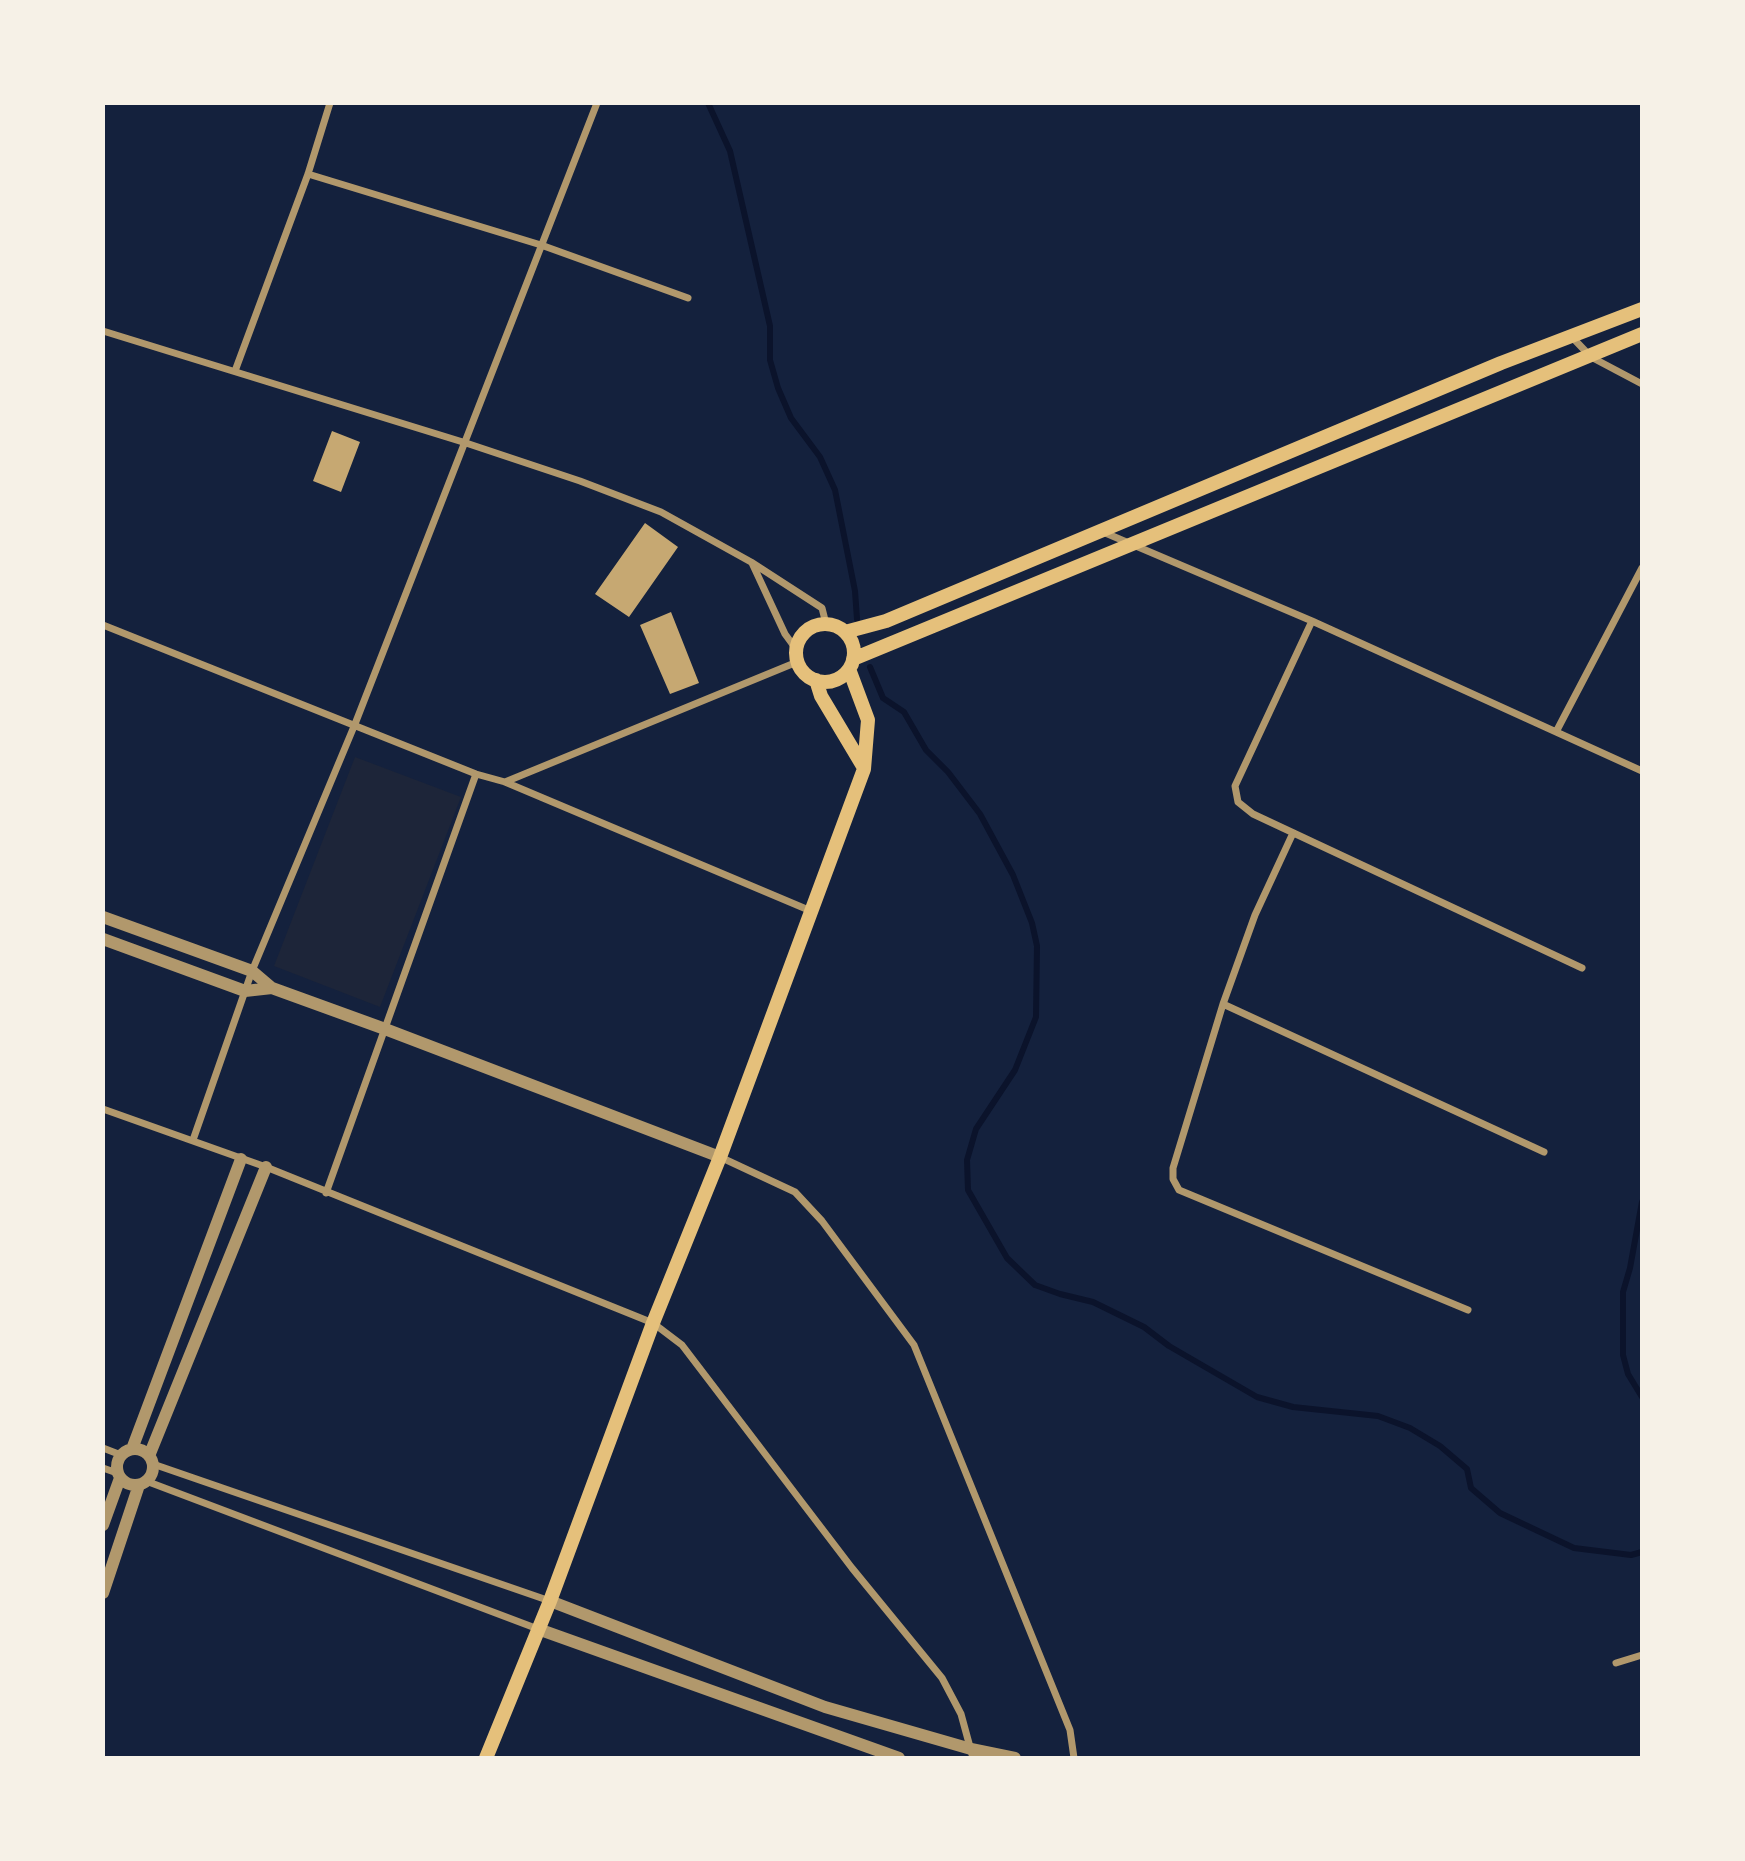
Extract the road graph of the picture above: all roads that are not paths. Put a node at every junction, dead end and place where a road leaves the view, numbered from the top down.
1 (330, 103) edge
2 (597, 103) edge
3 (308, 174) junction
4 (541, 245) junction
5 (688, 298) dead end
6 (1642, 309) edge
7 (103, 331) edge
8 (1642, 334) edge
9 (1572, 337) junction
10 (1591, 357) junction
11 (236, 371) junction
12 (1642, 384) edge
13 (466, 443) junction
14 (1102, 532) junction
15 (1133, 544) junction
16 (751, 562) junction
17 (1642, 568) edge
18 (1312, 621) junction
19 (826, 624) junction
20 (103, 625) edge
21 (845, 632) junction
22 (797, 655) junction
23 (851, 664) junction
24 (816, 680) junction
25 (355, 724) junction
26 (1556, 732) junction
27 (864, 769) junction
28 (1642, 771) edge
29 (476, 774) junction
30 (505, 782) junction
31 (1293, 833) junction
32 (811, 912) junction
33 (103, 917) edge
34 (103, 940) edge
35 (1582, 968) dead end
36 (252, 971) junction
37 (272, 988) junction
38 (245, 991) junction
39 (1223, 1004) junction
40 (385, 1029) junction
41 (103, 1109) edge
42 (193, 1140) junction
43 (1544, 1152) dead end
44 (720, 1157) junction
45 (241, 1158) junction
46 (266, 1167) junction
47 (326, 1193) junction
48 (1468, 1310) dead end
49 (653, 1323) junction
50 (103, 1448) edge
51 (127, 1452) junction
52 (151, 1460) junction
53 (103, 1468) edge
54 (119, 1476) junction
55 (142, 1483) junction
56 (103, 1525) edge
57 (103, 1593) edge
58 (550, 1601) junction
59 (538, 1629) junction
60 (1642, 1655) edge
61 (1616, 1663) dead end
62 (972, 1753) edge
63 (486, 1758) edge
64 (899, 1758) edge
65 (1015, 1758) edge
66 (1074, 1758) edge

1 - 3 street
2 - 4 street
3 - 4 street
3 - 11 street
4 - 5 street
4 - 13 street
6 - 9 main road
7 - 11 street
8 - 10 main road
9 - 10 street
9 - 14 main road
10 - 12 street
10 - 15 main road
11 - 13 street
13 - 16 street
13 - 25 street
14 - 15 street
14 - 21 main road
15 - 18 street
15 - 23 main road
16 - 19 street
16 - 22 street
17 - 26 street
18 - 26 street
18 - 31 street
19 - 21 main road
19 - 22 main road
20 - 25 street
21 - 23 main road
22 - 24 main road
22 - 30 street
23 - 24 main road
23 - 27 main road
24 - 27 main road
25 - 29 street
25 - 36 street
26 - 28 street
27 - 32 main road
29 - 30 street
29 - 40 street
30 - 32 street
31 - 35 street
31 - 39 street
32 - 44 main road
33 - 36 street
34 - 38 street
36 - 37 street
36 - 38 street
37 - 38 street
37 - 40 street
38 - 42 street
39 - 43 street
39 - 48 street
40 - 44 street
40 - 47 street
41 - 42 street
42 - 45 street
44 - 49 main road
44 - 66 street
45 - 46 street
45 - 51 street
46 - 47 street
46 - 52 street
47 - 49 street
49 - 58 main road
49 - 62 street
50 - 51 street
51 - 52 street
51 - 54 street
52 - 55 street
52 - 58 street
53 - 54 street
54 - 55 street
54 - 56 street
55 - 57 street
55 - 59 street
58 - 59 main road
58 - 62 street
59 - 63 main road
59 - 64 street
60 - 61 street
62 - 65 street

